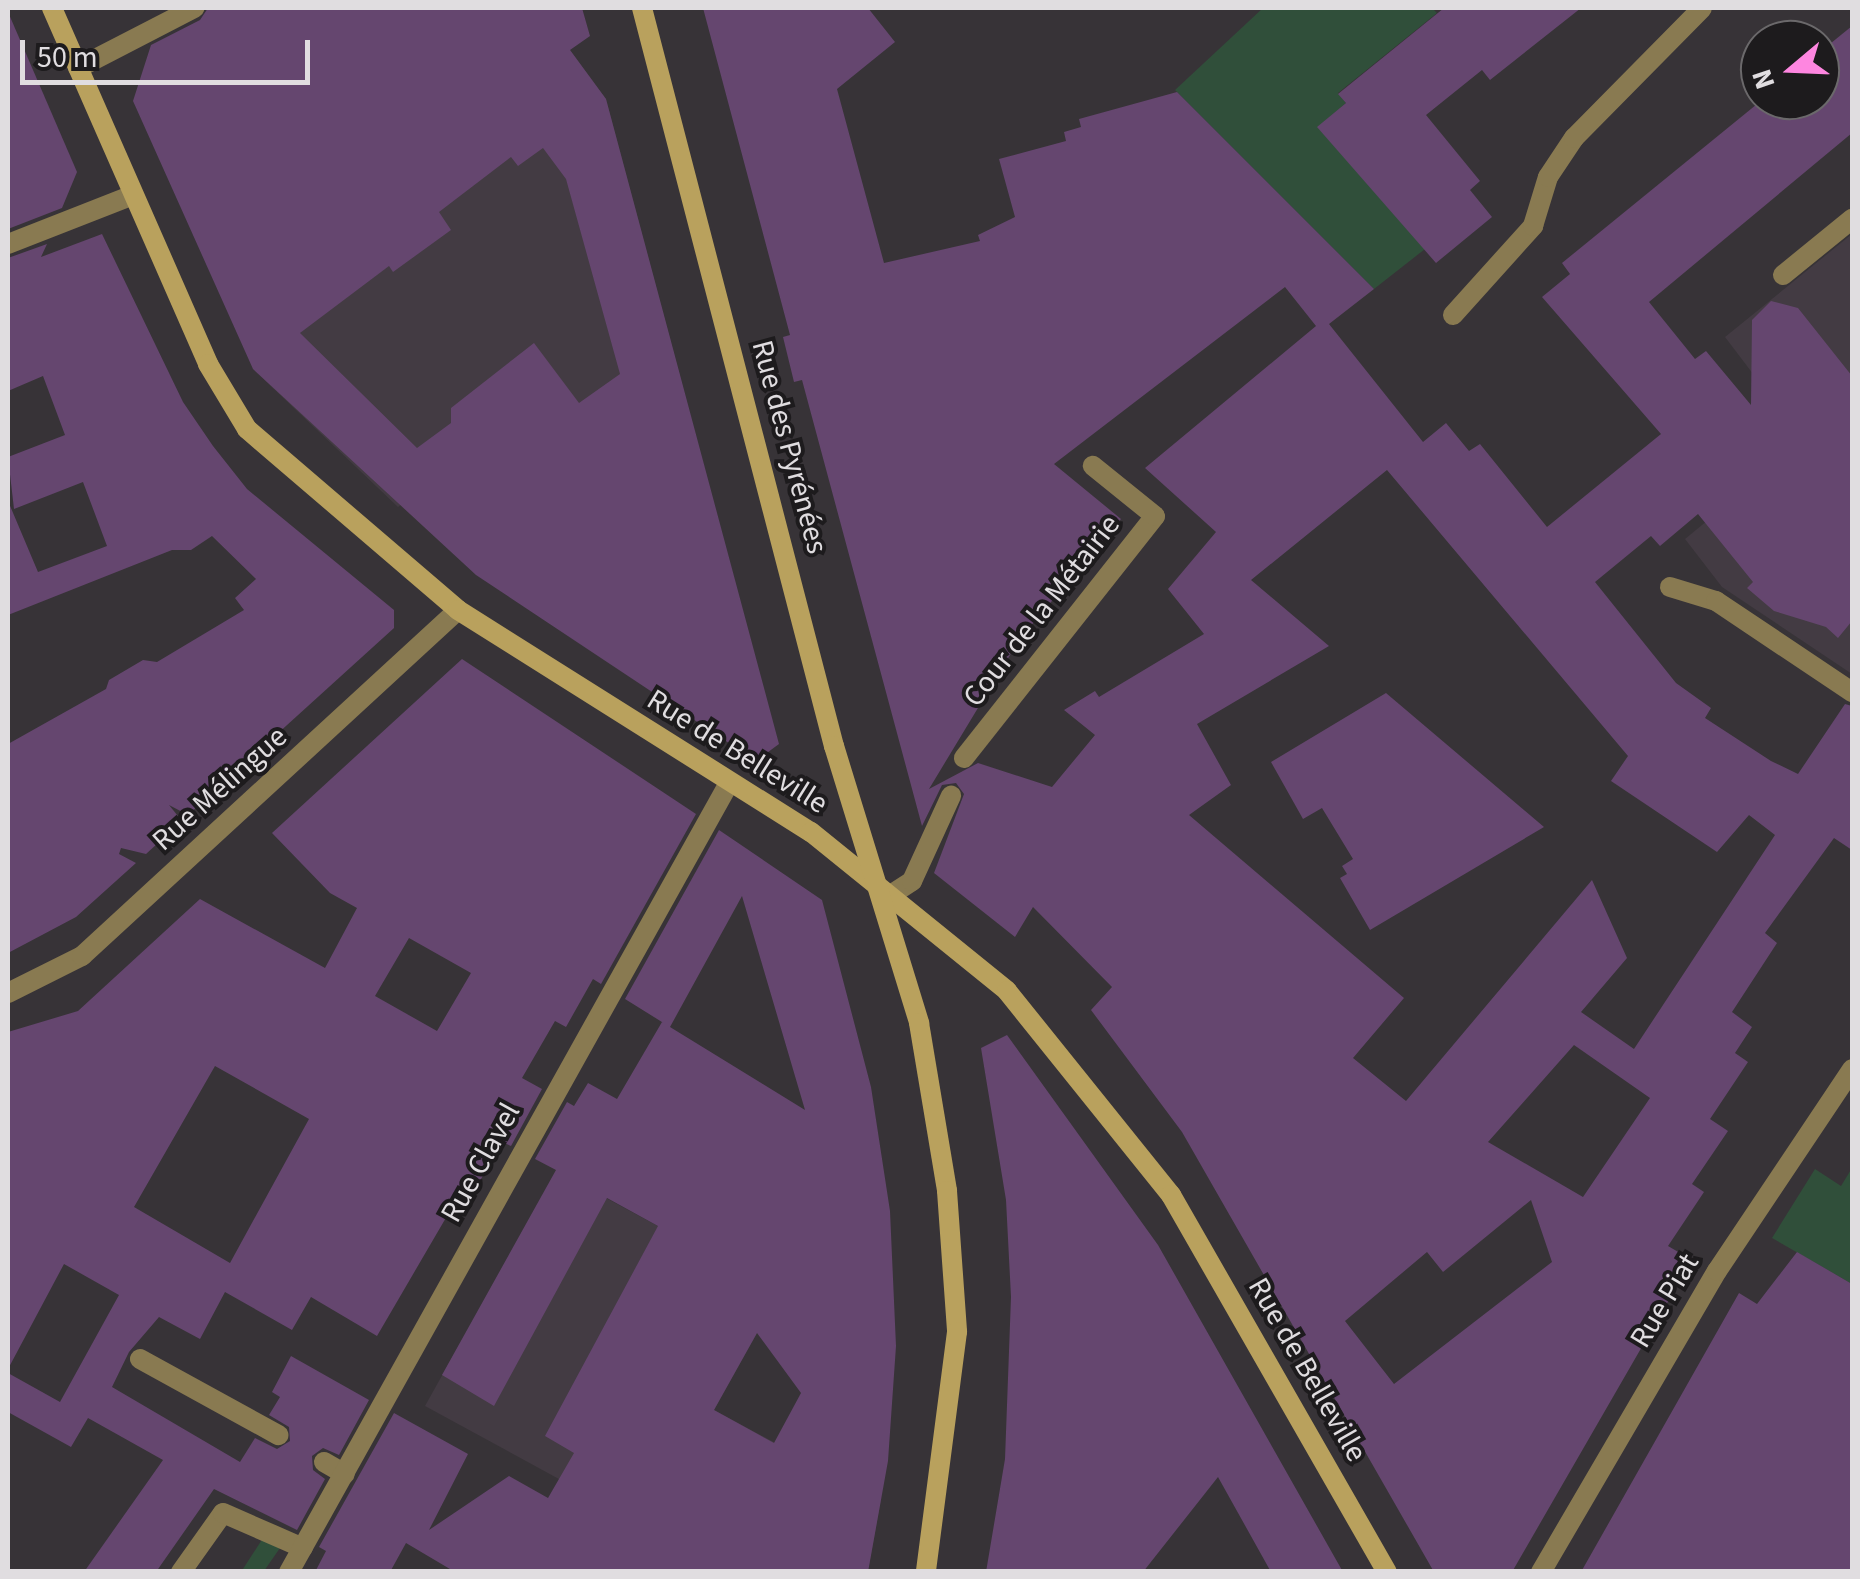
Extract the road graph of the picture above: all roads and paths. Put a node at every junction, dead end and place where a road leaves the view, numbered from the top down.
1 (52, 8) edge
2 (194, 8) edge
3 (642, 8) edge
4 (1702, 8) edge
5 (78, 68) junction
6 (133, 195) junction
7 (1852, 219) edge
8 (8, 244) edge
9 (1783, 274) dead end
10 (1453, 315) dead end
11 (1094, 466) dead end
12 (1670, 587) dead end
13 (458, 610) junction
14 (1852, 692) edge
15 (964, 758) dead end
16 (728, 785) junction
17 (951, 796) dead end
18 (886, 898) junction
19 (8, 993) edge
20 (1852, 1069) edge
21 (140, 1359) dead end
22 (278, 1436) dead end
23 (324, 1462) dead end
24 (345, 1474) junction
25 (303, 1548) junction
26 (181, 1572) edge
27 (289, 1572) edge
28 (926, 1572) edge
29 (1387, 1572) edge
30 (1541, 1572) edge

1 - 5 main road, Rue de Belleville
2 - 5 street
3 - 18 main road, Rue des Pyrénées
4 - 10 street
5 - 6 main road, Rue de Belleville
6 - 8 street
6 - 13 main road, Rue de Belleville
7 - 9 street
11 - 15 street, Cour de la Métairie
12 - 14 street
13 - 16 main road, Rue de Belleville
13 - 19 street, Rue Mélingue
16 - 18 main road, Rue de Belleville
16 - 24 street, Rue Clavel
17 - 18 street
18 - 28 main road, Rue des Pyrénées
18 - 29 main road, Rue de Belleville
20 - 30 street, Rue Piat
21 - 22 street
23 - 24 street
24 - 25 street, Rue Clavel
25 - 26 street
25 - 27 street, Rue Clavel

